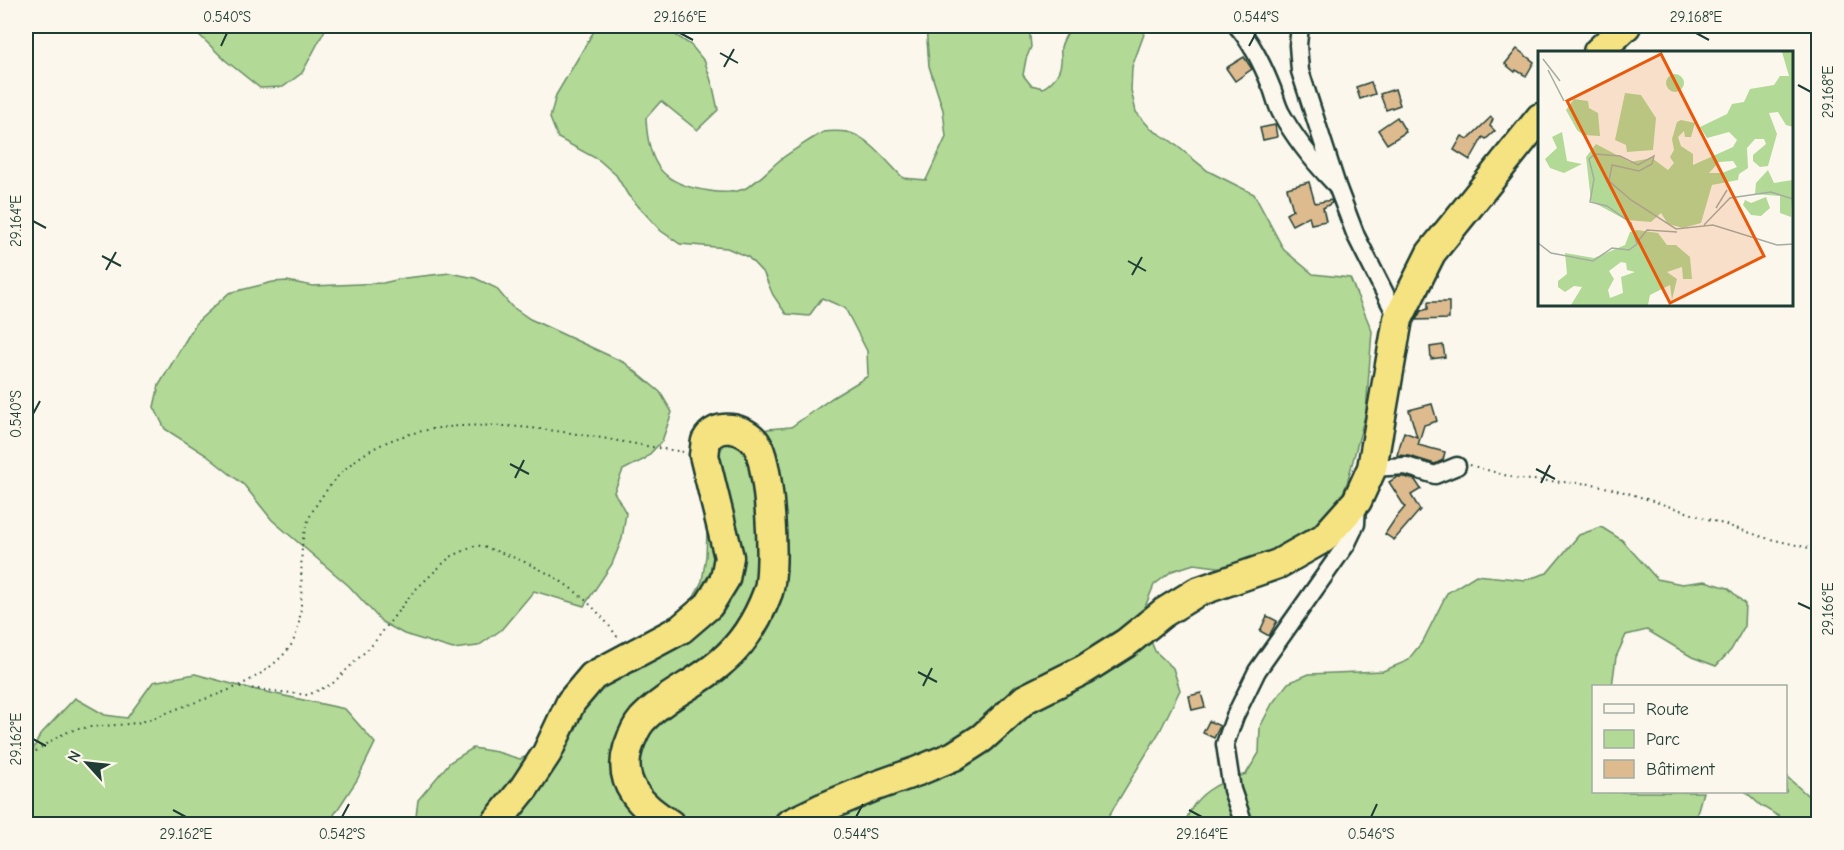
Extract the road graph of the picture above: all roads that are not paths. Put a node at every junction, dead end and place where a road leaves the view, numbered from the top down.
1 (1237, 26) edge
2 (1300, 26) edge
3 (1626, 26) edge
4 (1599, 51) edge
5 (1538, 119) edge
6 (1336, 186) junction
7 (1398, 319) junction
8 (1457, 466) road end
9 (1372, 468) junction
10 (1357, 501) junction
11 (495, 825) edge
12 (670, 825) edge
13 (789, 825) edge
14 (1244, 825) edge

1 - 6 street
2 - 6 street
3 - 4 highway
5 - 7 highway
6 - 7 street
7 - 9 highway
8 - 9 street
9 - 10 highway
10 - 13 highway
10 - 14 street
11 - 12 highway

